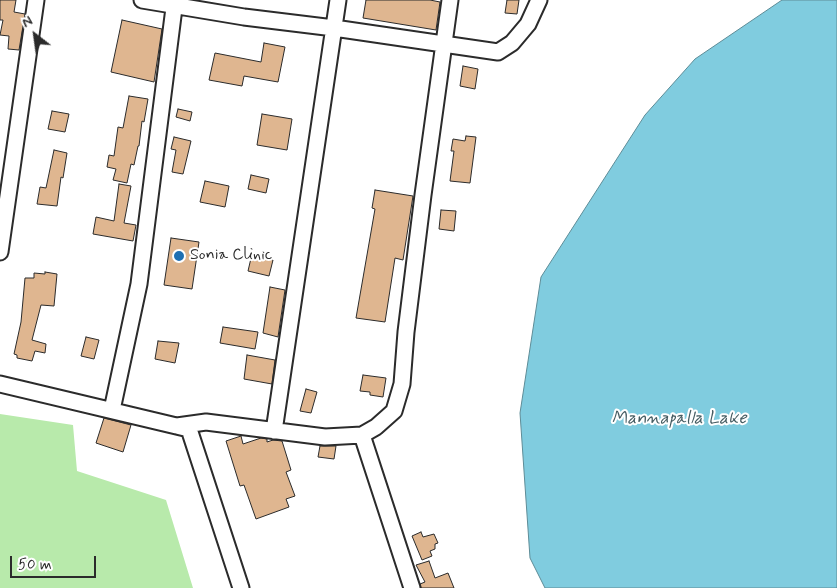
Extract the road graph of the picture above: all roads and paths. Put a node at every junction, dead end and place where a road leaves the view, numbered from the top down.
1 (36, 0) edge
2 (142, 0) edge
3 (338, 0) edge
4 (450, 0) edge
5 (539, 0) edge
6 (175, 2) edge
7 (334, 28) junction
8 (444, 44) junction
9 (0, 252) edge
10 (0, 384) edge
11 (112, 410) junction
12 (177, 426) junction
13 (274, 431) junction
14 (362, 435) junction
15 (241, 588) edge
16 (412, 588) edge

1 - 9 street
2 - 6 street
3 - 7 street
4 - 8 street
5 - 8 street
6 - 7 street
6 - 11 street
7 - 8 street
7 - 13 street
8 - 14 street
10 - 11 street
11 - 12 street
12 - 13 street
12 - 15 street
13 - 14 street
14 - 16 street

